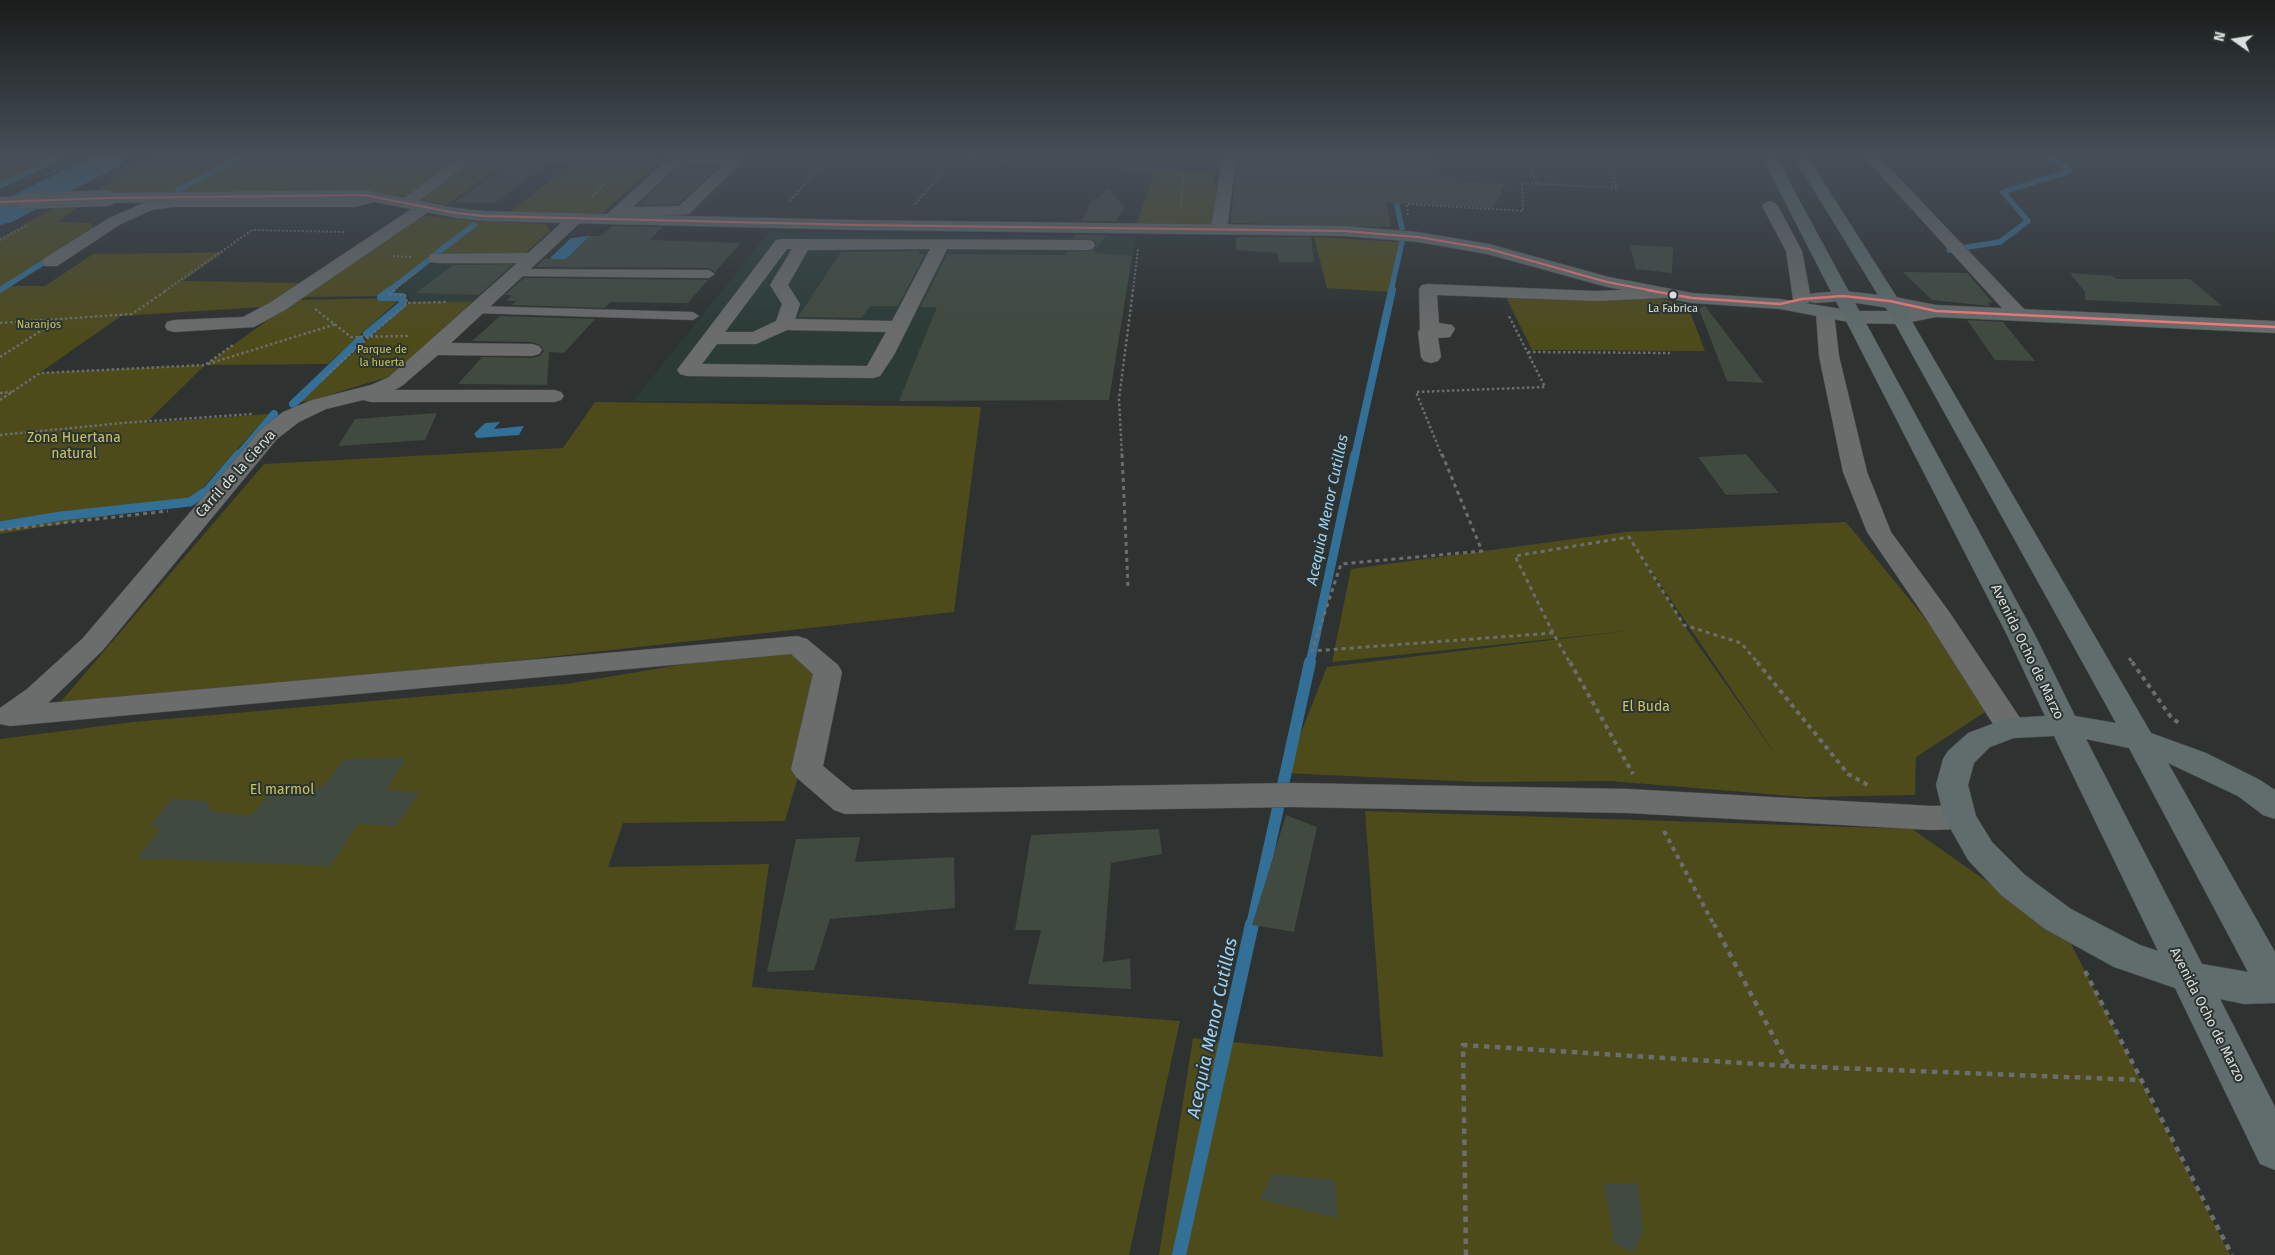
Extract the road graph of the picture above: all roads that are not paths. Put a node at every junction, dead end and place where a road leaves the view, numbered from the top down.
1 (123, 218) edge
2 (409, 218) edge
3 (553, 218) edge
4 (572, 218) junction
5 (578, 218) edge
6 (673, 218) edge
7 (1221, 218) edge
8 (1776, 218) edge
9 (1798, 218) edge
10 (1838, 218) edge
11 (1928, 218) edge
12 (952, 226) junction
13 (1219, 229) junction
14 (942, 244) junction
15 (803, 245) junction
16 (1087, 246) dead end
17 (438, 258) dead end
18 (51, 262) dead end
19 (526, 266) junction
20 (709, 274) dead end
21 (1663, 293) junction
22 (1802, 299) junction
23 (1780, 304) junction
24 (482, 305) junction
25 (1841, 309) junction
26 (1895, 309) junction
27 (2019, 315) junction
28 (693, 316) dead end
29 (784, 324) junction
30 (174, 326) dead end
31 (2275, 327) edge
32 (712, 338) junction
33 (442, 342) junction
34 (532, 350) dead end
35 (1431, 357) dead end
36 (352, 396) junction
37 (554, 396) dead end
38 (5, 719) edge
39 (2064, 725) junction
40 (2011, 728) junction
41 (2140, 740) junction
42 (2275, 807) edge
43 (1960, 817) junction
44 (2188, 977) junction
45 (2275, 987) edge
46 (2275, 1150) edge

1 - 18 street
2 - 30 street
3 - 4 main road
4 - 5 main road
4 - 19 street, Carril de la Cierva
6 - 12 main road
7 - 13 street
8 - 22 street
9 - 25 main road, Avenida Ocho de Marzo
10 - 26 main road
11 - 27 street
12 - 13 main road
12 - 14 street
13 - 21 main road
14 - 15 street
14 - 16 street
14 - 29 street
14 - 32 street
15 - 29 street
15 - 32 street
17 - 19 street
19 - 20 lane
19 - 24 street, Carril de la Cierva
21 - 23 main road
21 - 35 street
22 - 23 main road
22 - 25 main road
23 - 25 main road
24 - 28 lane
24 - 33 street, Carril de la Cierva
25 - 26 main road
25 - 39 main road, Avenida Ocho de Marzo
25 - 40 street
26 - 27 main road
26 - 41 main road
27 - 31 main road
29 - 32 street
33 - 34 street
33 - 36 street, Carril de la Cierva
36 - 37 street
36 - 38 street, Carril de la Cierva
38 - 43 street
39 - 40 main road
39 - 41 main road
39 - 44 main road, Avenida Ocho de Marzo
40 - 43 main road
41 - 42 main road
41 - 45 main road
43 - 44 main road
44 - 45 main road
44 - 46 main road, Avenida Ocho de Marzo

